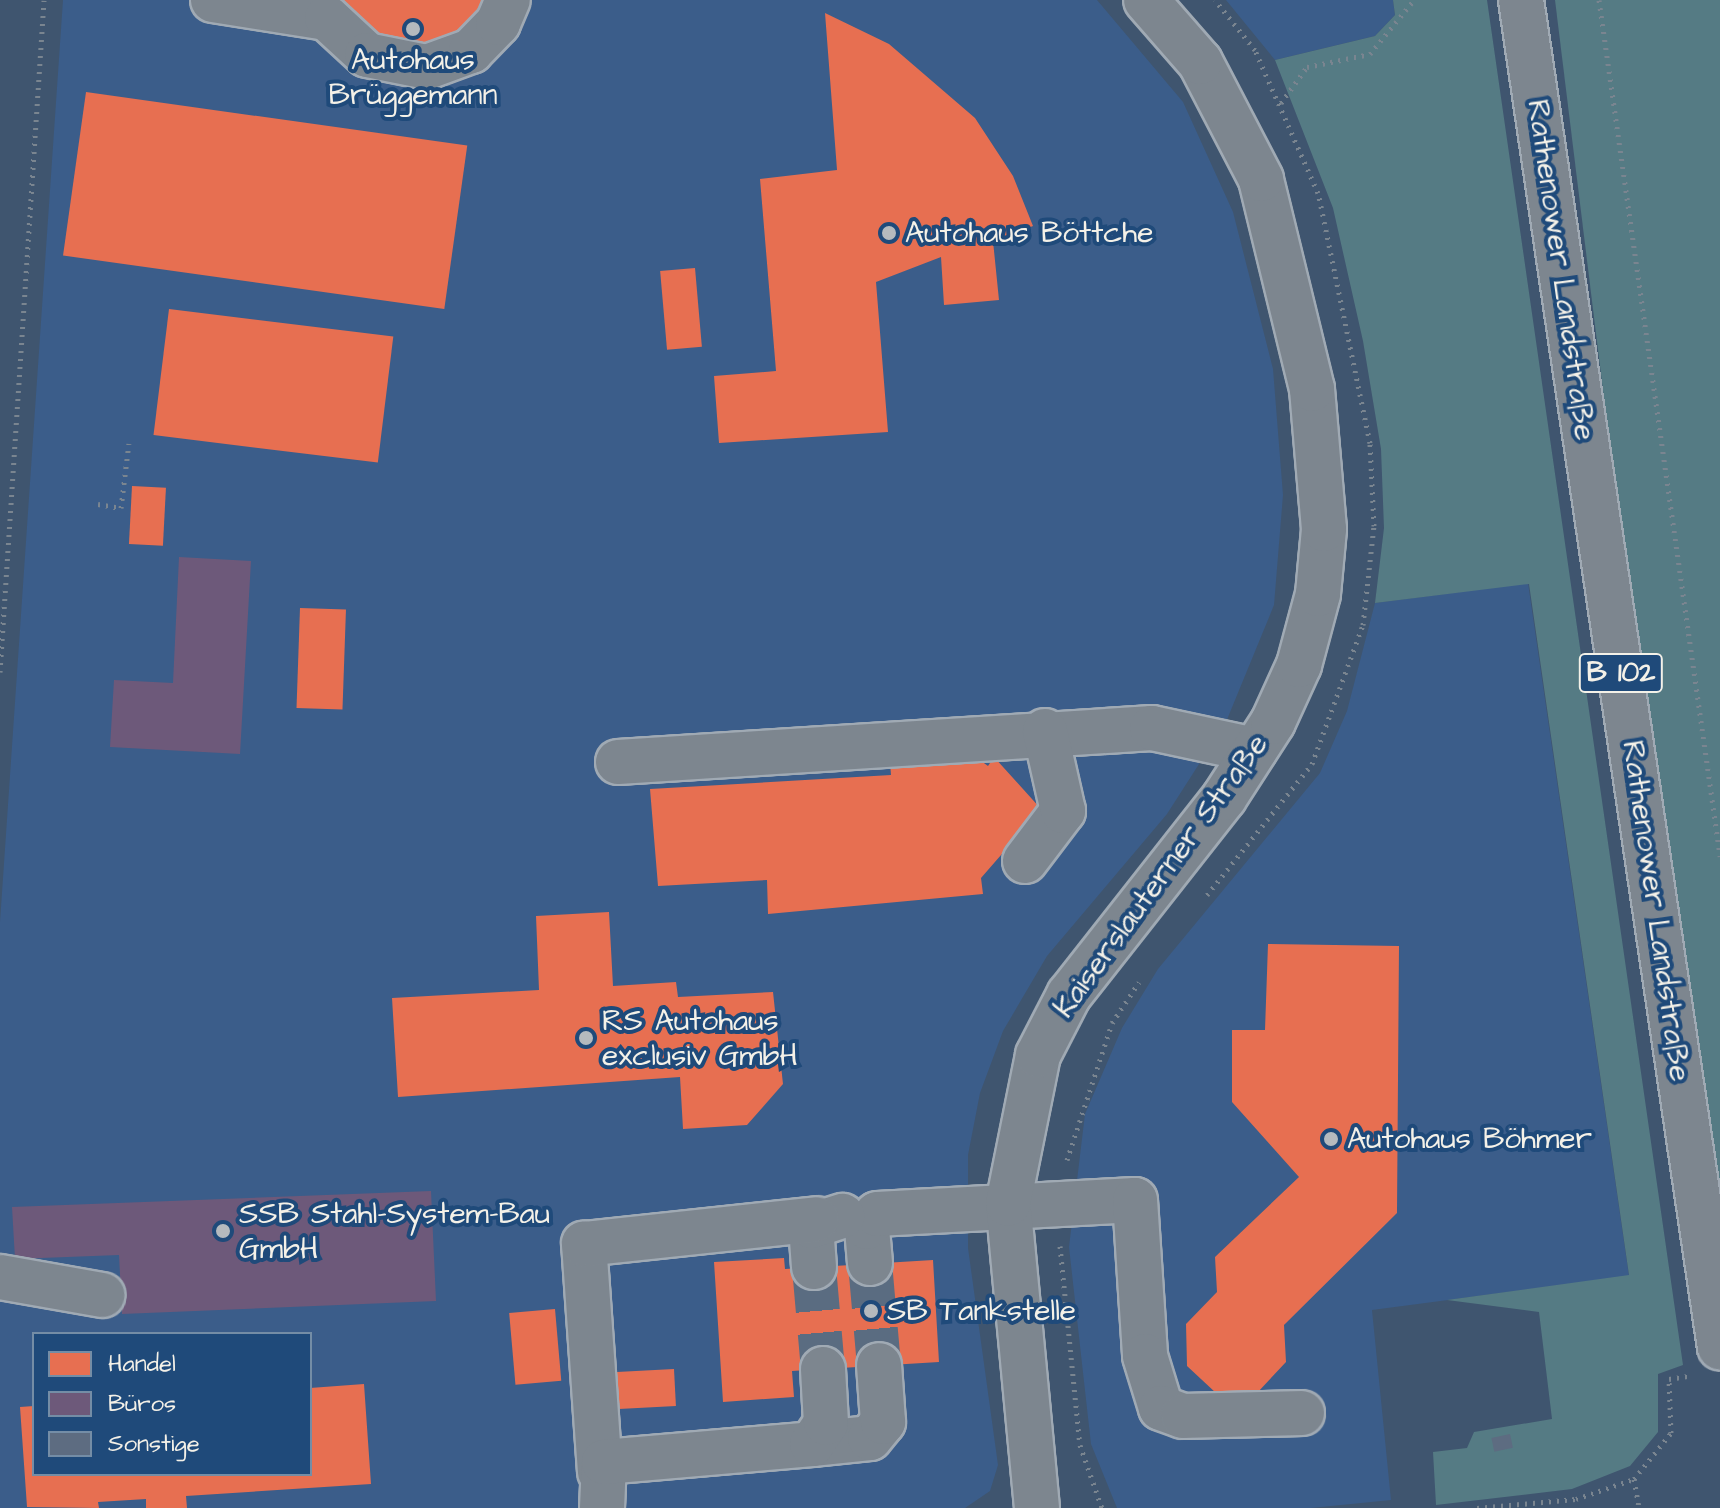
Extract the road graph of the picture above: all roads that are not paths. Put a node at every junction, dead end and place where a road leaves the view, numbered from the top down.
1 (213, 0) edge
2 (508, 0) edge
3 (1146, 0) edge
4 (1521, 0) edge
5 (1045, 731) junction
6 (1255, 750) junction
7 (618, 762) dead end
8 (1025, 861) dead end
9 (1008, 1204) junction
10 (877, 1214) junction
11 (817, 1219) junction
12 (870, 1263) tunnel mouth
13 (814, 1267) tunnel mouth
14 (0, 1277) edge
15 (102, 1295) dead end
16 (1707, 1361) edge
17 (879, 1365) tunnel mouth
18 (823, 1369) tunnel mouth
19 (1302, 1413) dead end
20 (812, 1444) junction
21 (601, 1490) edge
22 (1037, 1508) edge

1 - 2 street
3 - 6 street, Kaiserslauterner Straße
4 - 16 street, Rathenower Landstraße / B 102
5 - 6 street
5 - 7 street
5 - 8 street
6 - 9 street, Kaiserslauterner Straße
9 - 10 street
9 - 19 street
9 - 22 street, Kaiserslauterner Straße
10 - 11 street
10 - 12 street
11 - 13 street
11 - 21 street
14 - 15 street
17 - 20 street
18 - 20 street
20 - 21 street

